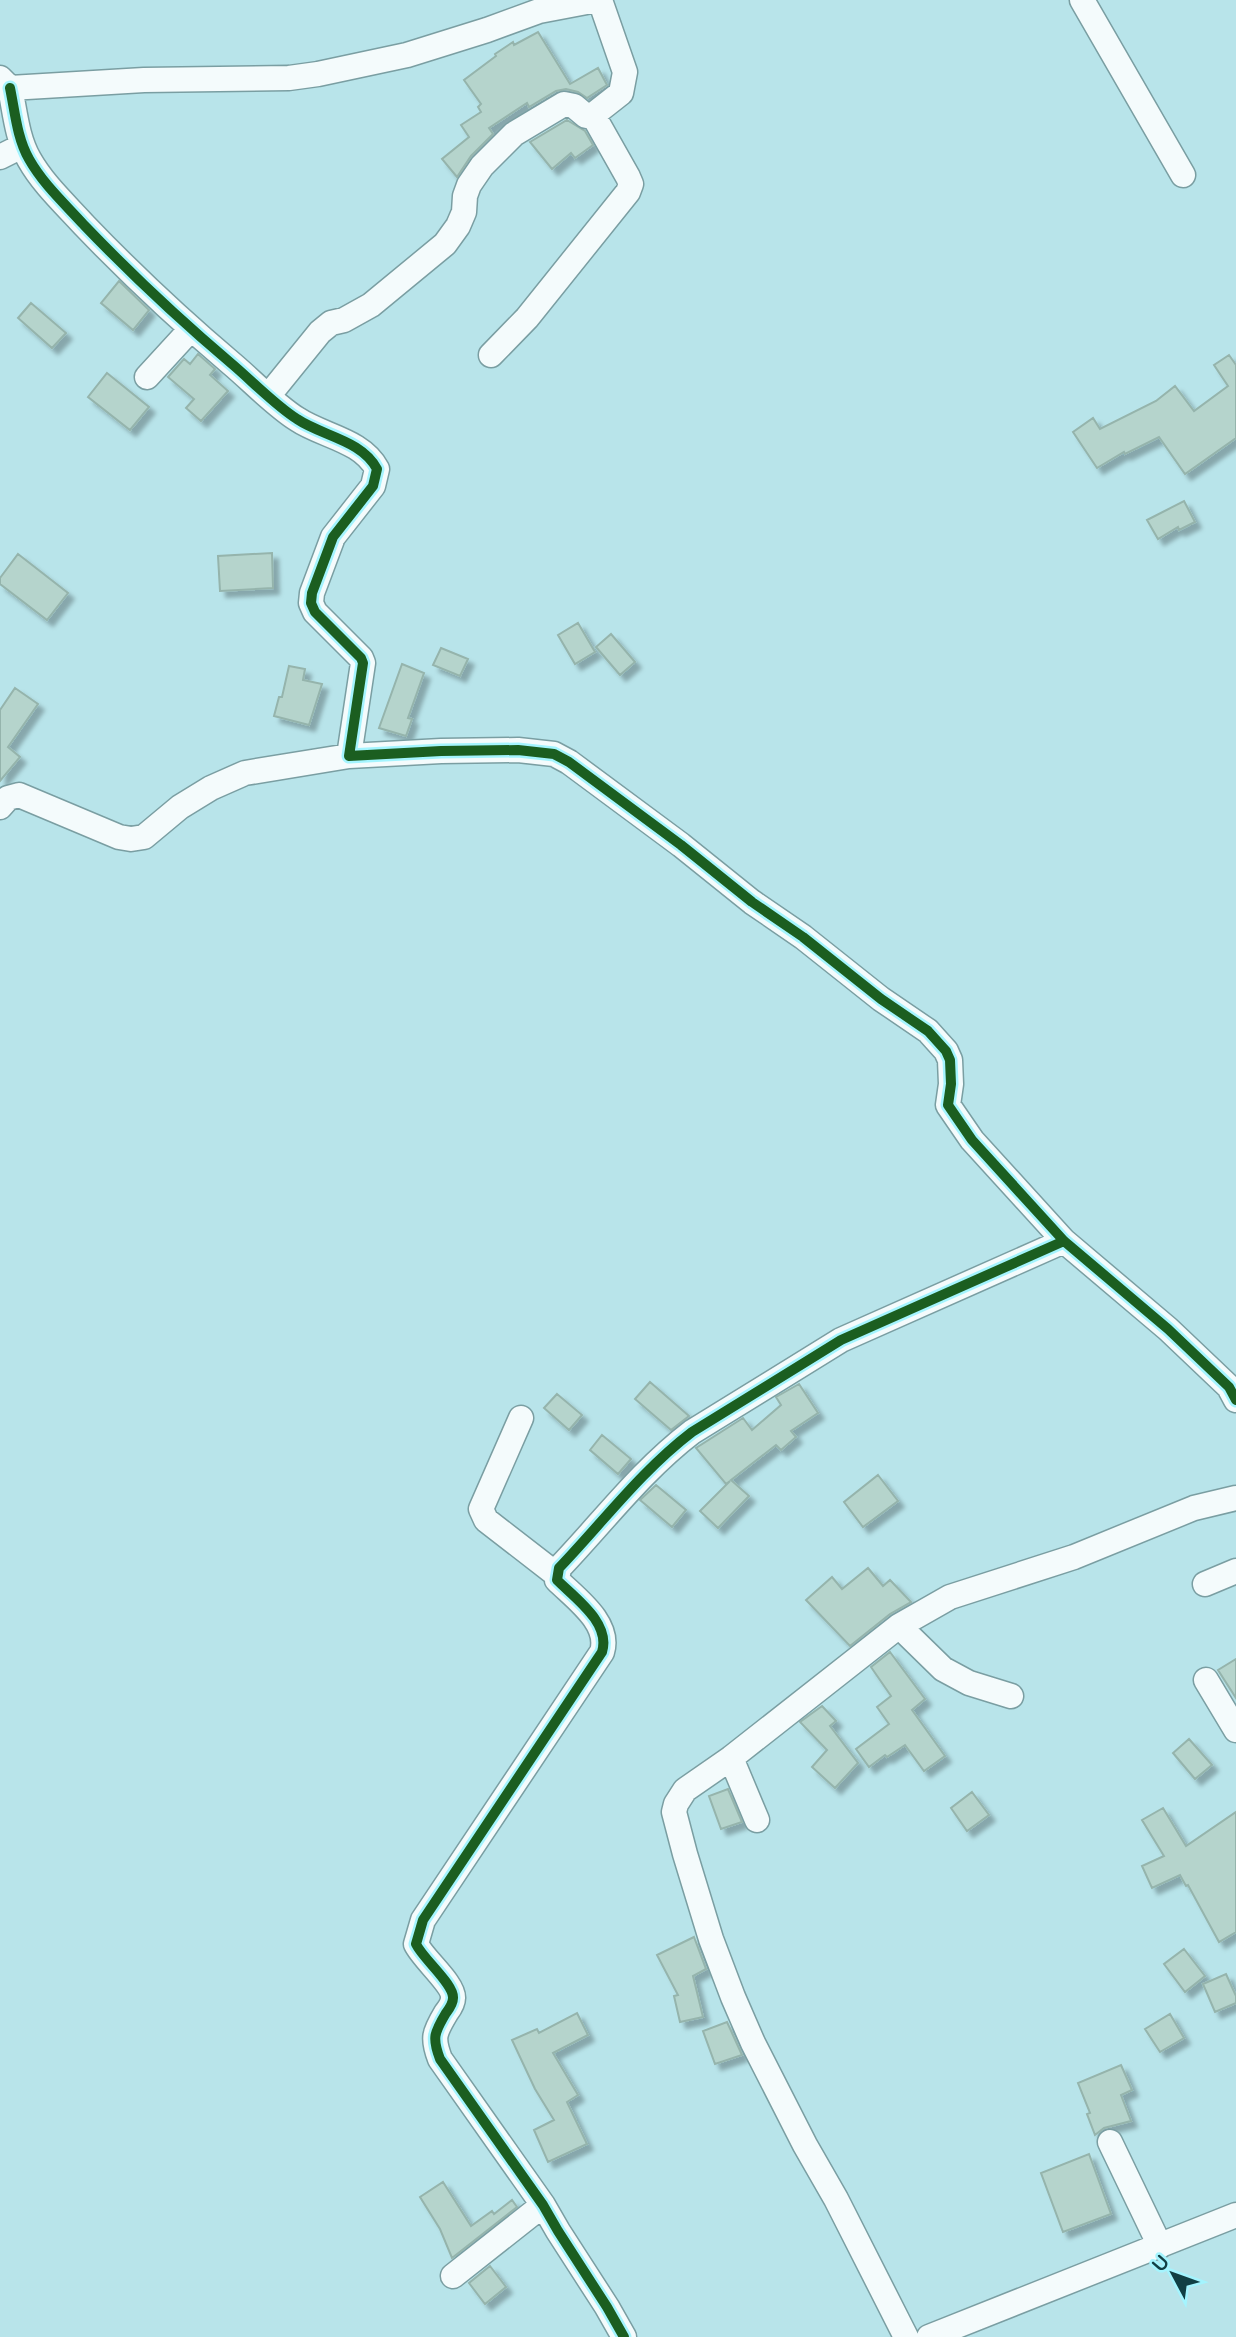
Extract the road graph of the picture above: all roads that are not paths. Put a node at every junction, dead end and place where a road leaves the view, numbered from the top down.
1 (598, 0) edge
2 (1082, 0) edge
3 (5, 83) edge
4 (593, 115) junction
5 (11, 151) edge
6 (1182, 175) dead end
7 (191, 329) junction
8 (491, 355) dead end
9 (147, 377) dead end
10 (269, 395) junction
11 (349, 756) junction
12 (0, 807) edge
13 (1064, 1241) junction
14 (1234, 1389) edge
15 (521, 1418) dead end
16 (1236, 1498) edge
17 (1236, 1571) edge
18 (557, 1575) junction
19 (1205, 1584) dead end
20 (899, 1626) junction
21 (1206, 1680) dead end
22 (1011, 1696) dead end
23 (1236, 1730) edge
24 (732, 1758) junction
25 (757, 1820) dead end
26 (1110, 2142) dead end
27 (543, 2205) junction
28 (1236, 2215) edge
29 (1160, 2246) junction
30 (453, 2276) dead end
31 (624, 2337) edge
32 (906, 2337) edge
33 (929, 2337) edge

1 - 3 street
1 - 4 street
2 - 6 street
3 - 5 street
4 - 8 street
4 - 10 street
5 - 7 street
7 - 9 street
7 - 10 street
10 - 11 street
11 - 12 street
11 - 13 street
13 - 14 street
13 - 18 street
15 - 18 street
16 - 20 street
17 - 19 street
18 - 27 street
20 - 22 street
20 - 24 street
21 - 23 street
24 - 25 street
24 - 32 street
26 - 29 street
27 - 30 street
27 - 31 street
28 - 29 street
29 - 33 street

